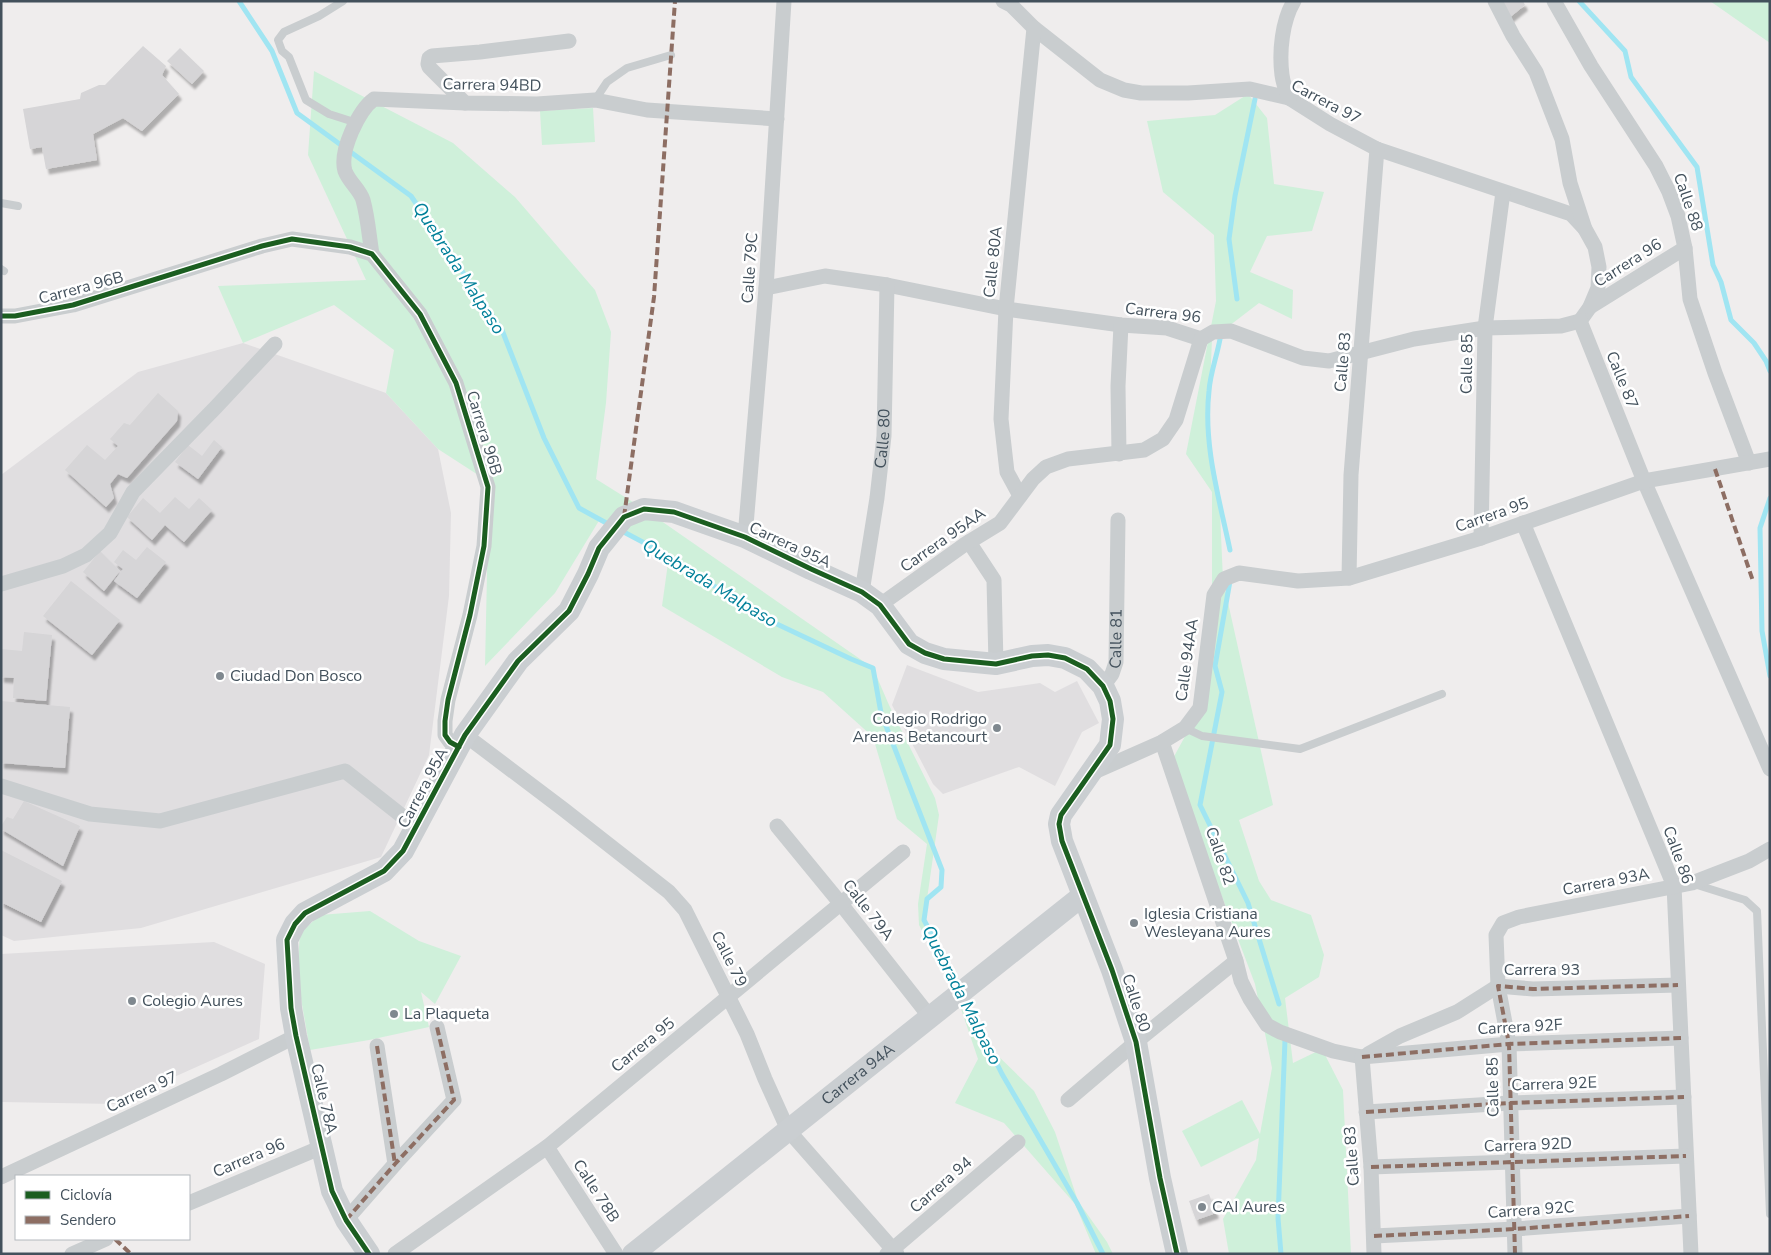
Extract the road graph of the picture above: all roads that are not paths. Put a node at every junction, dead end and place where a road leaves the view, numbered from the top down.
1 (343, 1) edge
2 (784, 1) edge
3 (1003, 1) edge
4 (1294, 1) edge
5 (1495, 1) edge
6 (1554, 1) edge
7 (1034, 28) junction
8 (569, 40) dead end
9 (671, 55) dead end
10 (1289, 98) junction
11 (595, 100) junction
12 (464, 104) junction
13 (777, 119) junction
14 (357, 123) junction
15 (1377, 149) junction
16 (1502, 192) junction
17 (1, 203) edge
18 (18, 206) dead end
19 (1585, 229) junction
20 (1685, 248) junction
21 (372, 254) junction
22 (887, 285) junction
23 (766, 288) junction
24 (1590, 307) junction
25 (1006, 309) junction
26 (1, 316) edge
27 (1580, 320) junction
28 (1121, 325) junction
29 (1485, 328) junction
30 (1201, 338) junction
31 (275, 344) dead end
32 (1362, 353) junction
33 (1119, 454) junction
34 (1770, 459) edge
35 (1749, 464) junction
36 (1644, 481) junction
37 (1020, 496) junction
38 (1118, 520) dead end
39 (1523, 523) junction
40 (745, 537) junction
41 (1481, 538) junction
42 (969, 542) junction
43 (1349, 578) junction
44 (1224, 579) joint
45 (1, 584) edge
46 (862, 592) junction
47 (880, 605) junction
48 (996, 664) junction
49 (1103, 686) junction
50 (1442, 694) dead end
51 (1185, 728) junction
52 (462, 741) junction
53 (1162, 742) junction
54 (1770, 769) edge
55 (1089, 774) junction
56 (1, 786) edge
57 (777, 826) dead end
58 (416, 827) junction
59 (1770, 849) edge
60 (904, 852) dead end
61 (1692, 883) junction
62 (1674, 886) junction
63 (1082, 896) junction
64 (841, 904) junction
65 (1502, 924) joint
66 (287, 940) joint
67 (1236, 961) junction
68 (1678, 985) junction
69 (1498, 986) junction
70 (729, 997) junction
71 (930, 1018) junction
72 (437, 1026) dead end
73 (296, 1036) junction
74 (1681, 1038) junction
75 (1136, 1042) junction
76 (1509, 1044) junction
77 (377, 1046) dead end
78 (1362, 1057) junction
79 (1684, 1097) junction
80 (1068, 1100) dead end
81 (1510, 1102) junction
82 (1366, 1112) junction
83 (788, 1130) junction
84 (1018, 1142) dead end
85 (322, 1147) junction
86 (546, 1147) junction
87 (1686, 1156) junction
88 (395, 1164) junction
89 (1512, 1164) junction
90 (1370, 1168) junction
91 (1, 1177) edge
92 (190, 1203) edge
93 (1770, 1214) edge
94 (1689, 1216) junction
95 (346, 1220) junction
96 (1515, 1229) junction
97 (1374, 1236) junction
98 (104, 1240) edge
99 (892, 1252) edge
100 (72, 1254) edge
101 (369, 1254) edge
102 (395, 1254) edge
103 (616, 1254) edge
104 (633, 1254) edge
105 (1177, 1254) edge
106 (1374, 1254) edge
107 (1515, 1254) edge
108 (1691, 1254) edge

1 - 14 lane
2 - 13 street, Calle 79C
3 - 7 street, Carrera 97
4 - 10 street
5 - 19 street
6 - 20 street, Calle 88
7 - 10 street, Carrera 97
7 - 25 street, Calle 80A
8 - 12 street
9 - 11 lane
10 - 15 street, Carrera 97
11 - 12 street, Carrera 94BD
11 - 13 street, Carrera 94BD
12 - 14 street, Carrera 94BD
13 - 23 street, Calle 79C
14 - 21 street, Carrera 94BD
15 - 16 street, Carrera 97
15 - 32 street, Calle 83
16 - 19 street, Carrera 97
16 - 29 street, Calle 85
17 - 18 lane
19 - 24 street
20 - 24 street, Carrera 96
20 - 35 street, Calle 88
21 - 26 street, Carrera 96B
21 - 52 street, Carrera 96B
22 - 23 street, Carrera 96
22 - 25 street, Carrera 96
22 - 46 street, Calle 80
23 - 40 street, Calle 79C
24 - 27 street
25 - 28 street, Carrera 96
25 - 37 street, Calle 80A
27 - 29 street, Carrera 96
27 - 36 street, Calle 87
28 - 30 street, Carrera 96
28 - 33 street
29 - 32 street, Carrera 96
29 - 41 street, Calle 85
30 - 32 street, Carrera 96
30 - 33 street, Carrera 95AA
31 - 45 street
32 - 43 street, Calle 83
33 - 37 street, Carrera 95AA
34 - 35 street, Carrera 95
35 - 36 street, Carrera 95
36 - 39 street, Carrera 95
36 - 54 street, Calle 87
37 - 42 street, Carrera 95AA
38 - 49 street, Calle 81
39 - 41 street, Carrera 95
39 - 62 street, Calle 86
40 - 46 street, Carrera 95A
40 - 52 street, Carrera 95A
41 - 43 street, Carrera 95
42 - 47 street, Carrera 95AA
42 - 48 street
43 - 44 street, Carrera 95
44 - 51 street, Calle 94AA
46 - 47 street, Carrera 95A
47 - 48 street, Carrera 95A
48 - 49 street, Carrera 95A
49 - 55 street, Calle 81
50 - 51 lane
51 - 53 street, Calle 94AA
52 - 58 street, Carrera 95A
52 - 70 street, Calle 79
53 - 55 street, Calle 94AA
53 - 67 street, Calle 82
55 - 63 street, Calle 80
56 - 58 street
57 - 64 street, Calle 79A
58 - 66 street, Carrera 95A
59 - 61 street, Carrera 93A
60 - 64 street, Carrera 95
61 - 62 street, Carrera 93A
61 - 93 lane
62 - 65 street, Carrera 93A
62 - 68 street, Calle 86
63 - 71 street, Carrera 94A
63 - 75 street, Calle 80
64 - 70 street, Carrera 95
64 - 71 street, Calle 79A
65 - 69 street, Calle 85
66 - 73 street, Calle 78A
67 - 75 street
67 - 78 street, Calle 82
68 - 69 street, Carrera 93
68 - 74 street, Calle 86
69 - 76 street, Calle 85
69 - 78 street, Carrera 93
70 - 83 street, Calle 79
70 - 86 street, Carrera 95
71 - 83 street, Carrera 94A
72 - 88 street
73 - 85 street, Calle 78A
73 - 91 street, Carrera 97
74 - 76 street, Carrera 92F
74 - 79 street, Calle 86
75 - 80 street
75 - 105 street, Calle 80
76 - 78 street, Carrera 92F
76 - 81 street, Calle 85
77 - 88 street
78 - 82 street, Calle 83
79 - 81 street, Carrera 92E
79 - 87 street, Calle 86
81 - 82 street, Carrera 92E
81 - 89 street, Calle 85
82 - 90 street, Calle 83
83 - 99 street, Calle 79
83 - 104 street, Carrera 94A
84 - 99 street, Carrera 94
85 - 92 street, Carrera 96
85 - 95 street, Calle 78A
86 - 102 street, Carrera 95
86 - 103 street, Calle 78B
87 - 89 street, Carrera 92D
87 - 94 street, Calle 86
88 - 95 street
89 - 90 street, Carrera 92D
89 - 96 street, Calle 85
90 - 97 street, Calle 83
94 - 96 street, Carrera 92C
94 - 108 street, Calle 86
95 - 101 street, Calle 78A
96 - 97 street, Carrera 92C
96 - 107 street, Calle 85
97 - 106 street, Calle 83
98 - 100 street

